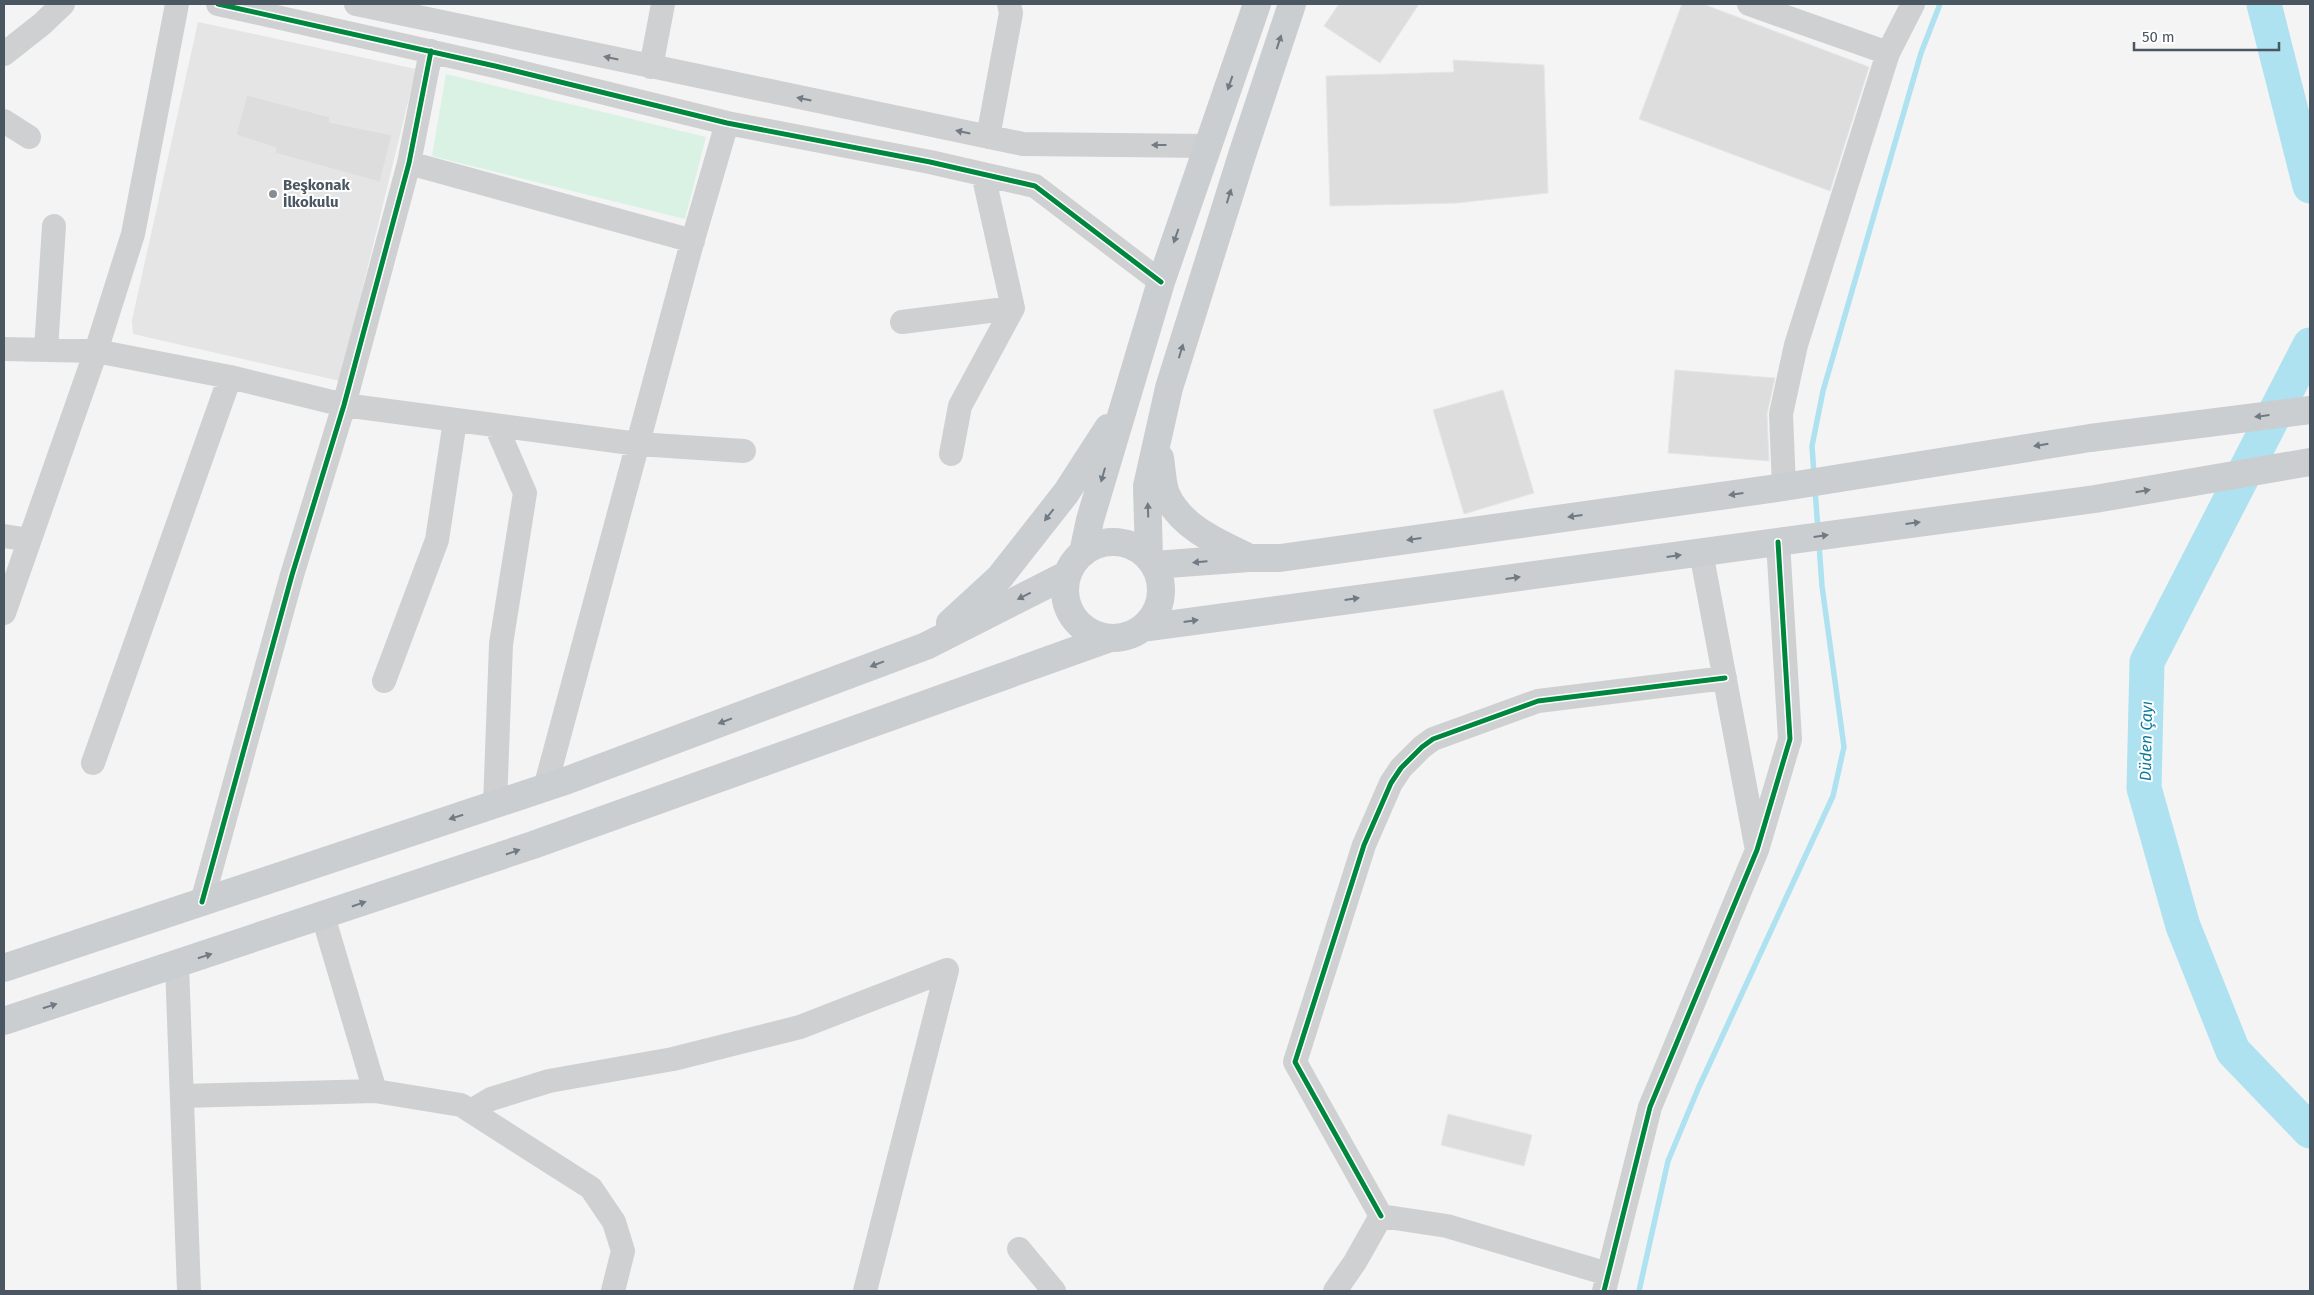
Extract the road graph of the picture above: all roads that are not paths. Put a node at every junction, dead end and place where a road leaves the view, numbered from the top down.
1 (63, 4) edge
2 (177, 4) edge
3 (218, 4) edge
4 (356, 4) edge
5 (663, 4) edge
6 (1009, 4) edge
7 (1257, 4) edge
8 (1292, 4) edge
9 (1749, 4) edge
10 (1913, 4) edge
11 (431, 51) junction
12 (1888, 53) junction
13 (4, 54) edge
14 (650, 67) junction
15 (4, 121) edge
16 (727, 123) junction
17 (29, 137) dead end
18 (988, 137) junction
19 (1208, 146) junction
20 (409, 163) junction
21 (983, 174) junction
22 (54, 226) dead end
23 (693, 241) junction
24 (1160, 282) junction
25 (1012, 308) junction
26 (902, 322) dead end
27 (4, 349) edge
28 (46, 350) junction
29 (96, 351) junction
30 (230, 377) junction
31 (1125, 402) junction
32 (344, 405) junction
33 (2310, 410) edge
34 (455, 421) junction
35 (496, 426) junction
36 (1156, 437) junction
37 (638, 444) junction
38 (744, 451) dead end
39 (951, 454) dead end
40 (2310, 462) edge
41 (1784, 487) junction
42 (4, 536) edge
43 (29, 540) junction
44 (1778, 542) junction
45 (1083, 552) junction
46 (1701, 552) junction
47 (1249, 558) junction
48 (1151, 562) junction
49 (1068, 574) junction
50 (4, 613) edge
51 (1143, 628) junction
52 (1110, 638) junction
53 (926, 646) junction
54 (1725, 678) junction
55 (384, 681) dead end
56 (93, 763) dead end
57 (545, 788) junction
58 (495, 805) junction
59 (1757, 850) junction
60 (202, 902) junction
61 (323, 916) junction
62 (177, 965) junction
63 (4, 968) edge
64 (4, 1021) edge
65 (375, 1091) junction
66 (182, 1096) junction
67 (471, 1111) junction
68 (1381, 1216) junction
69 (1019, 1249) dead end
70 (1606, 1282) edge
71 (189, 1291) edge
72 (613, 1291) edge
73 (865, 1291) edge
74 (1054, 1291) edge
75 (1335, 1291) edge

1 - 13 street
2 - 29 street
3 - 11 street
14 -> 4 street
5 - 14 street
6 - 18 street
7 -> 19 main road
36 -> 8 main road
9 - 12 street
10 - 12 street
11 - 16 street
11 - 20 street
12 - 41 street
18 -> 14 street
15 - 17 street
16 - 21 street
16 - 23 street
19 -> 18 street
19 -> 24 main road
20 - 23 street
20 - 32 street
21 - 24 street
21 - 25 street
22 - 28 street
23 - 37 street
24 - 31 main road
25 - 26 street
25 - 39 street
27 - 28 street
28 - 29 street
29 - 30 street
29 - 43 street
30 - 32 street
30 - 56 street
31 -> 45 main road
31 -> 53 main road
32 - 34 street
32 - 60 street
33 -> 41 main road
34 - 35 street
34 - 55 street
35 - 37 street
35 - 58 street
36 - 47 main road
48 -> 36 main road
37 - 38 street
37 - 57 street
44 -> 40 main road
41 -> 47 main road
42 - 43 street
43 - 50 street
44 - 46 main road
44 - 59 street
45 - 48 main road
45 - 49 main road
51 -> 46 main road
46 - 54 street
47 -> 48 main road
48 - 51 main road
49 - 52 main road
49 -> 53 main road
51 - 52 main road
61 -> 52 main road
53 -> 57 main road
54 - 59 street
54 - 68 street
57 - 58 main road
58 -> 60 main road
59 - 70 street
60 - 63 main road
62 -> 61 main road
61 - 65 street
64 -> 62 main road
62 - 66 street
65 - 66 street
65 - 67 street
66 - 71 street
67 - 72 street
67 - 73 street
68 - 70 street
68 - 75 street
69 - 74 street

